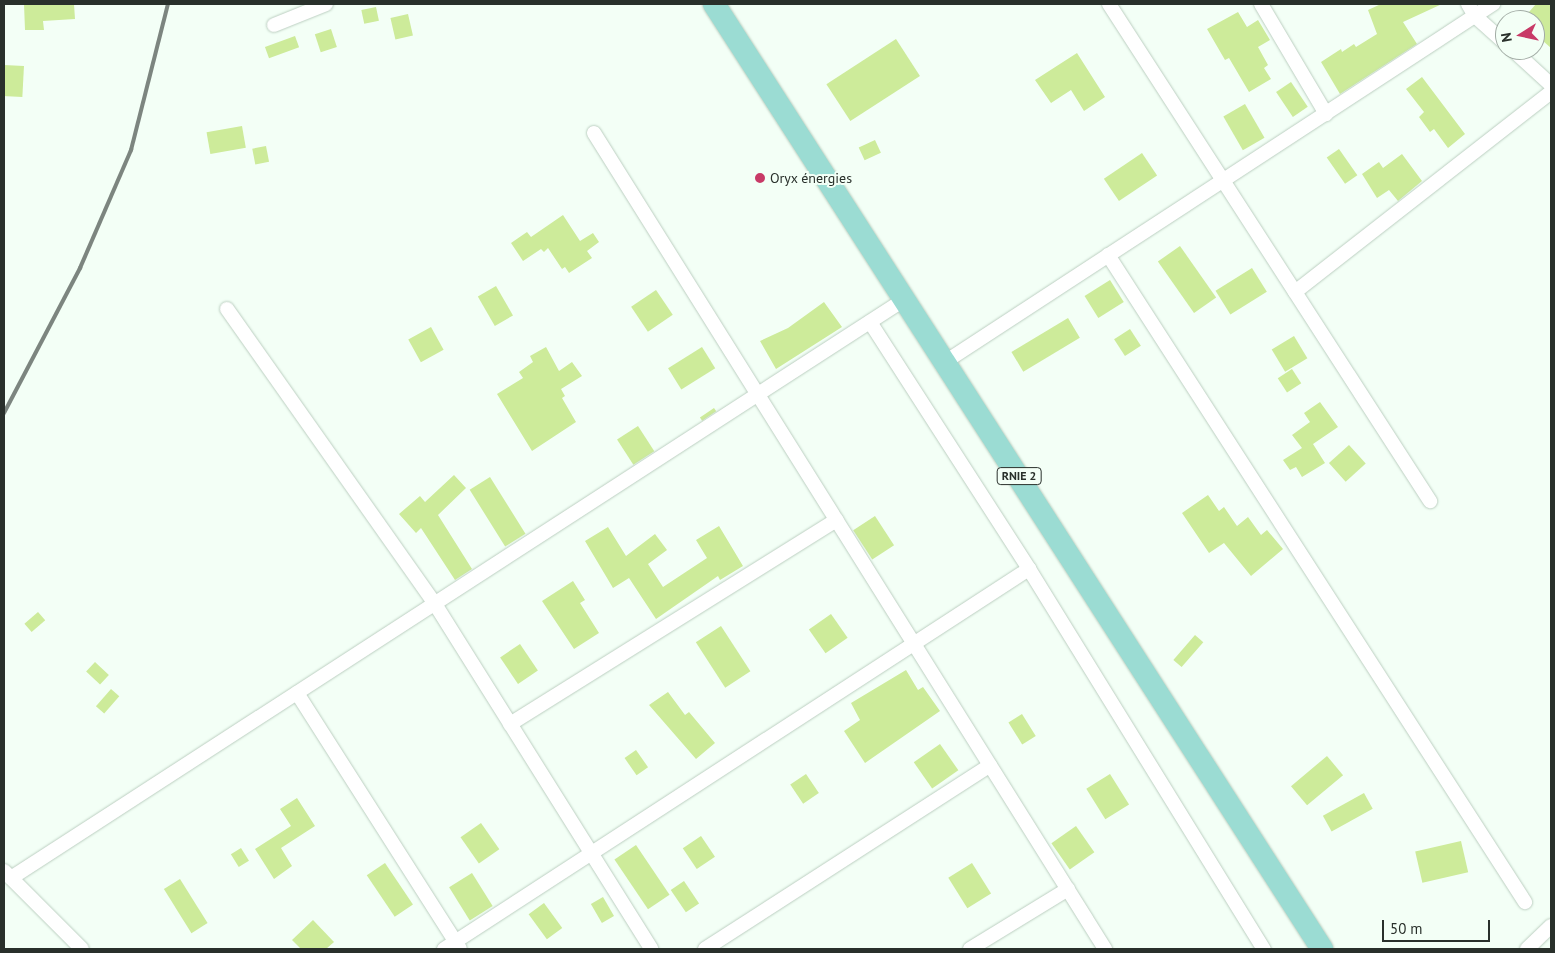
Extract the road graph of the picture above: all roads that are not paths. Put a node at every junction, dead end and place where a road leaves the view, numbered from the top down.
1 (326, 4) edge
2 (714, 4) edge
3 (1109, 4) edge
4 (1261, 4) edge
5 (1468, 4) edge
6 (1493, 4) edge
7 (1476, 16) junction
8 (274, 25) dead end
9 (1495, 34) edge
10 (1523, 60) edge
11 (1551, 85) edge
12 (1551, 92) edge
13 (1326, 114) junction
14 (594, 133) dead end
15 (1223, 181) junction
16 (1108, 256) junction
17 (1295, 292) junction
18 (905, 300) junction
19 (227, 309) dead end
20 (870, 322) junction
21 (945, 362) junction
22 (758, 395) junction
23 (1430, 501) dead end
24 (836, 520) junction
25 (1029, 569) junction
26 (435, 604) junction
27 (914, 644) junction
28 (297, 693) junction
29 (510, 724) junction
30 (990, 765) junction
31 (591, 853) junction
32 (7, 875) edge
33 (1068, 889) junction
34 (1525, 902) dead end
35 (1551, 926) edge
36 (453, 947) edge
37 (1262, 948) edge
38 (82, 949) edge
39 (651, 949) edge
40 (705, 949) edge
41 (970, 949) edge
42 (1105, 949) edge
43 (1322, 949) edge
44 (1527, 949) edge

1 - 8 street
2 - 18 main road, RNIE 2
3 - 15 street
4 - 13 street
5 - 7 street
6 - 7 street
7 - 9 street
7 - 13 street
10 - 11 street
12 - 17 street
13 - 15 street
14 - 22 street
15 - 16 street
15 - 17 street
16 - 21 street
16 - 34 street
17 - 23 street
18 - 20 street
18 - 21 main road, RNIE 2
19 - 26 street
20 - 22 street
20 - 25 street
21 - 43 main road, RNIE 2
22 - 24 street
22 - 26 street
24 - 27 street
24 - 29 street
25 - 27 street
25 - 37 street
26 - 28 street
26 - 29 street
27 - 30 street
27 - 31 street
28 - 32 street
28 - 36 street
29 - 31 street
30 - 33 street
30 - 40 street
31 - 36 street
31 - 39 street
32 - 38 street
33 - 41 street
33 - 42 street
35 - 44 street

